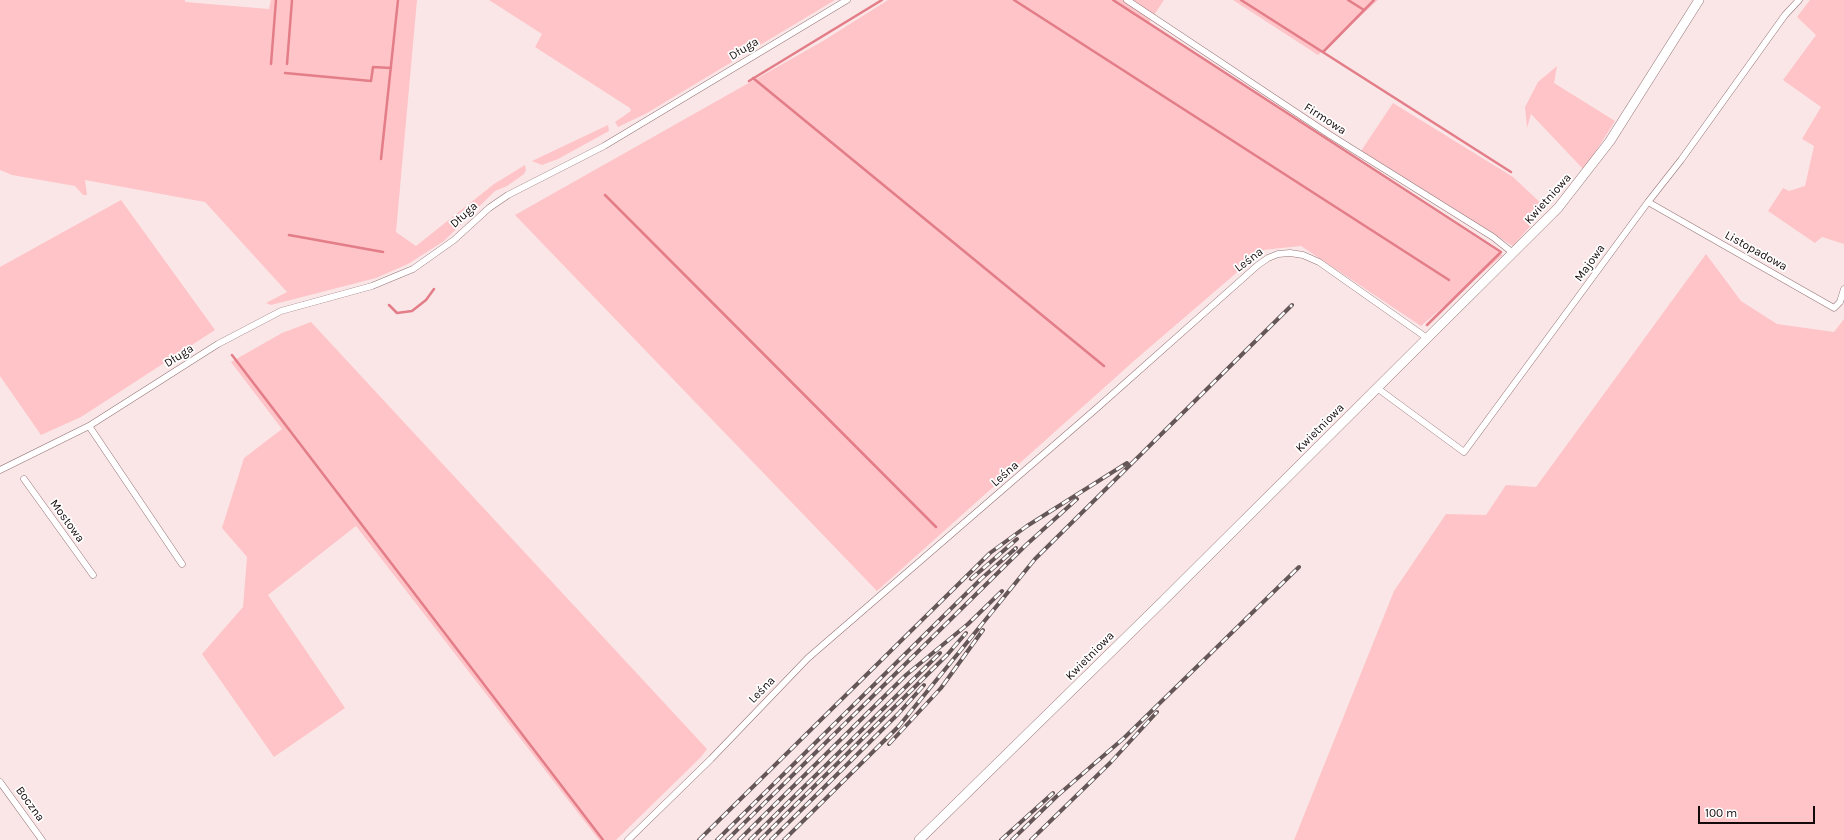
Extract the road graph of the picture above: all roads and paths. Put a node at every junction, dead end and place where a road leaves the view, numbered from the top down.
1 (847, 0) edge
2 (1126, 0) edge
3 (1699, 0) edge
4 (1799, 0) edge
5 (1648, 202) junction
6 (1513, 253) junction
7 (1844, 289) edge
8 (1427, 338) junction
9 (1377, 388) junction
10 (89, 426) junction
11 (0, 470) edge
12 (24, 479) dead end
13 (182, 564) dead end
14 (93, 575) dead end
15 (0, 782) edge
16 (42, 840) edge
17 (628, 840) edge
18 (919, 840) edge

1 - 10 street, Długa
2 - 6 street, Firmowa
3 - 6 street, Kwietniowa
4 - 5 street, Majowa
5 - 7 street, Listopadowa
5 - 9 street, Majowa
6 - 8 street, Kwietniowa
8 - 9 street, Kwietniowa
8 - 17 street, Leśna
9 - 18 street, Kwietniowa
10 - 11 street, Długa
10 - 13 street
12 - 14 street, Mostowa
15 - 16 street, Boczna

